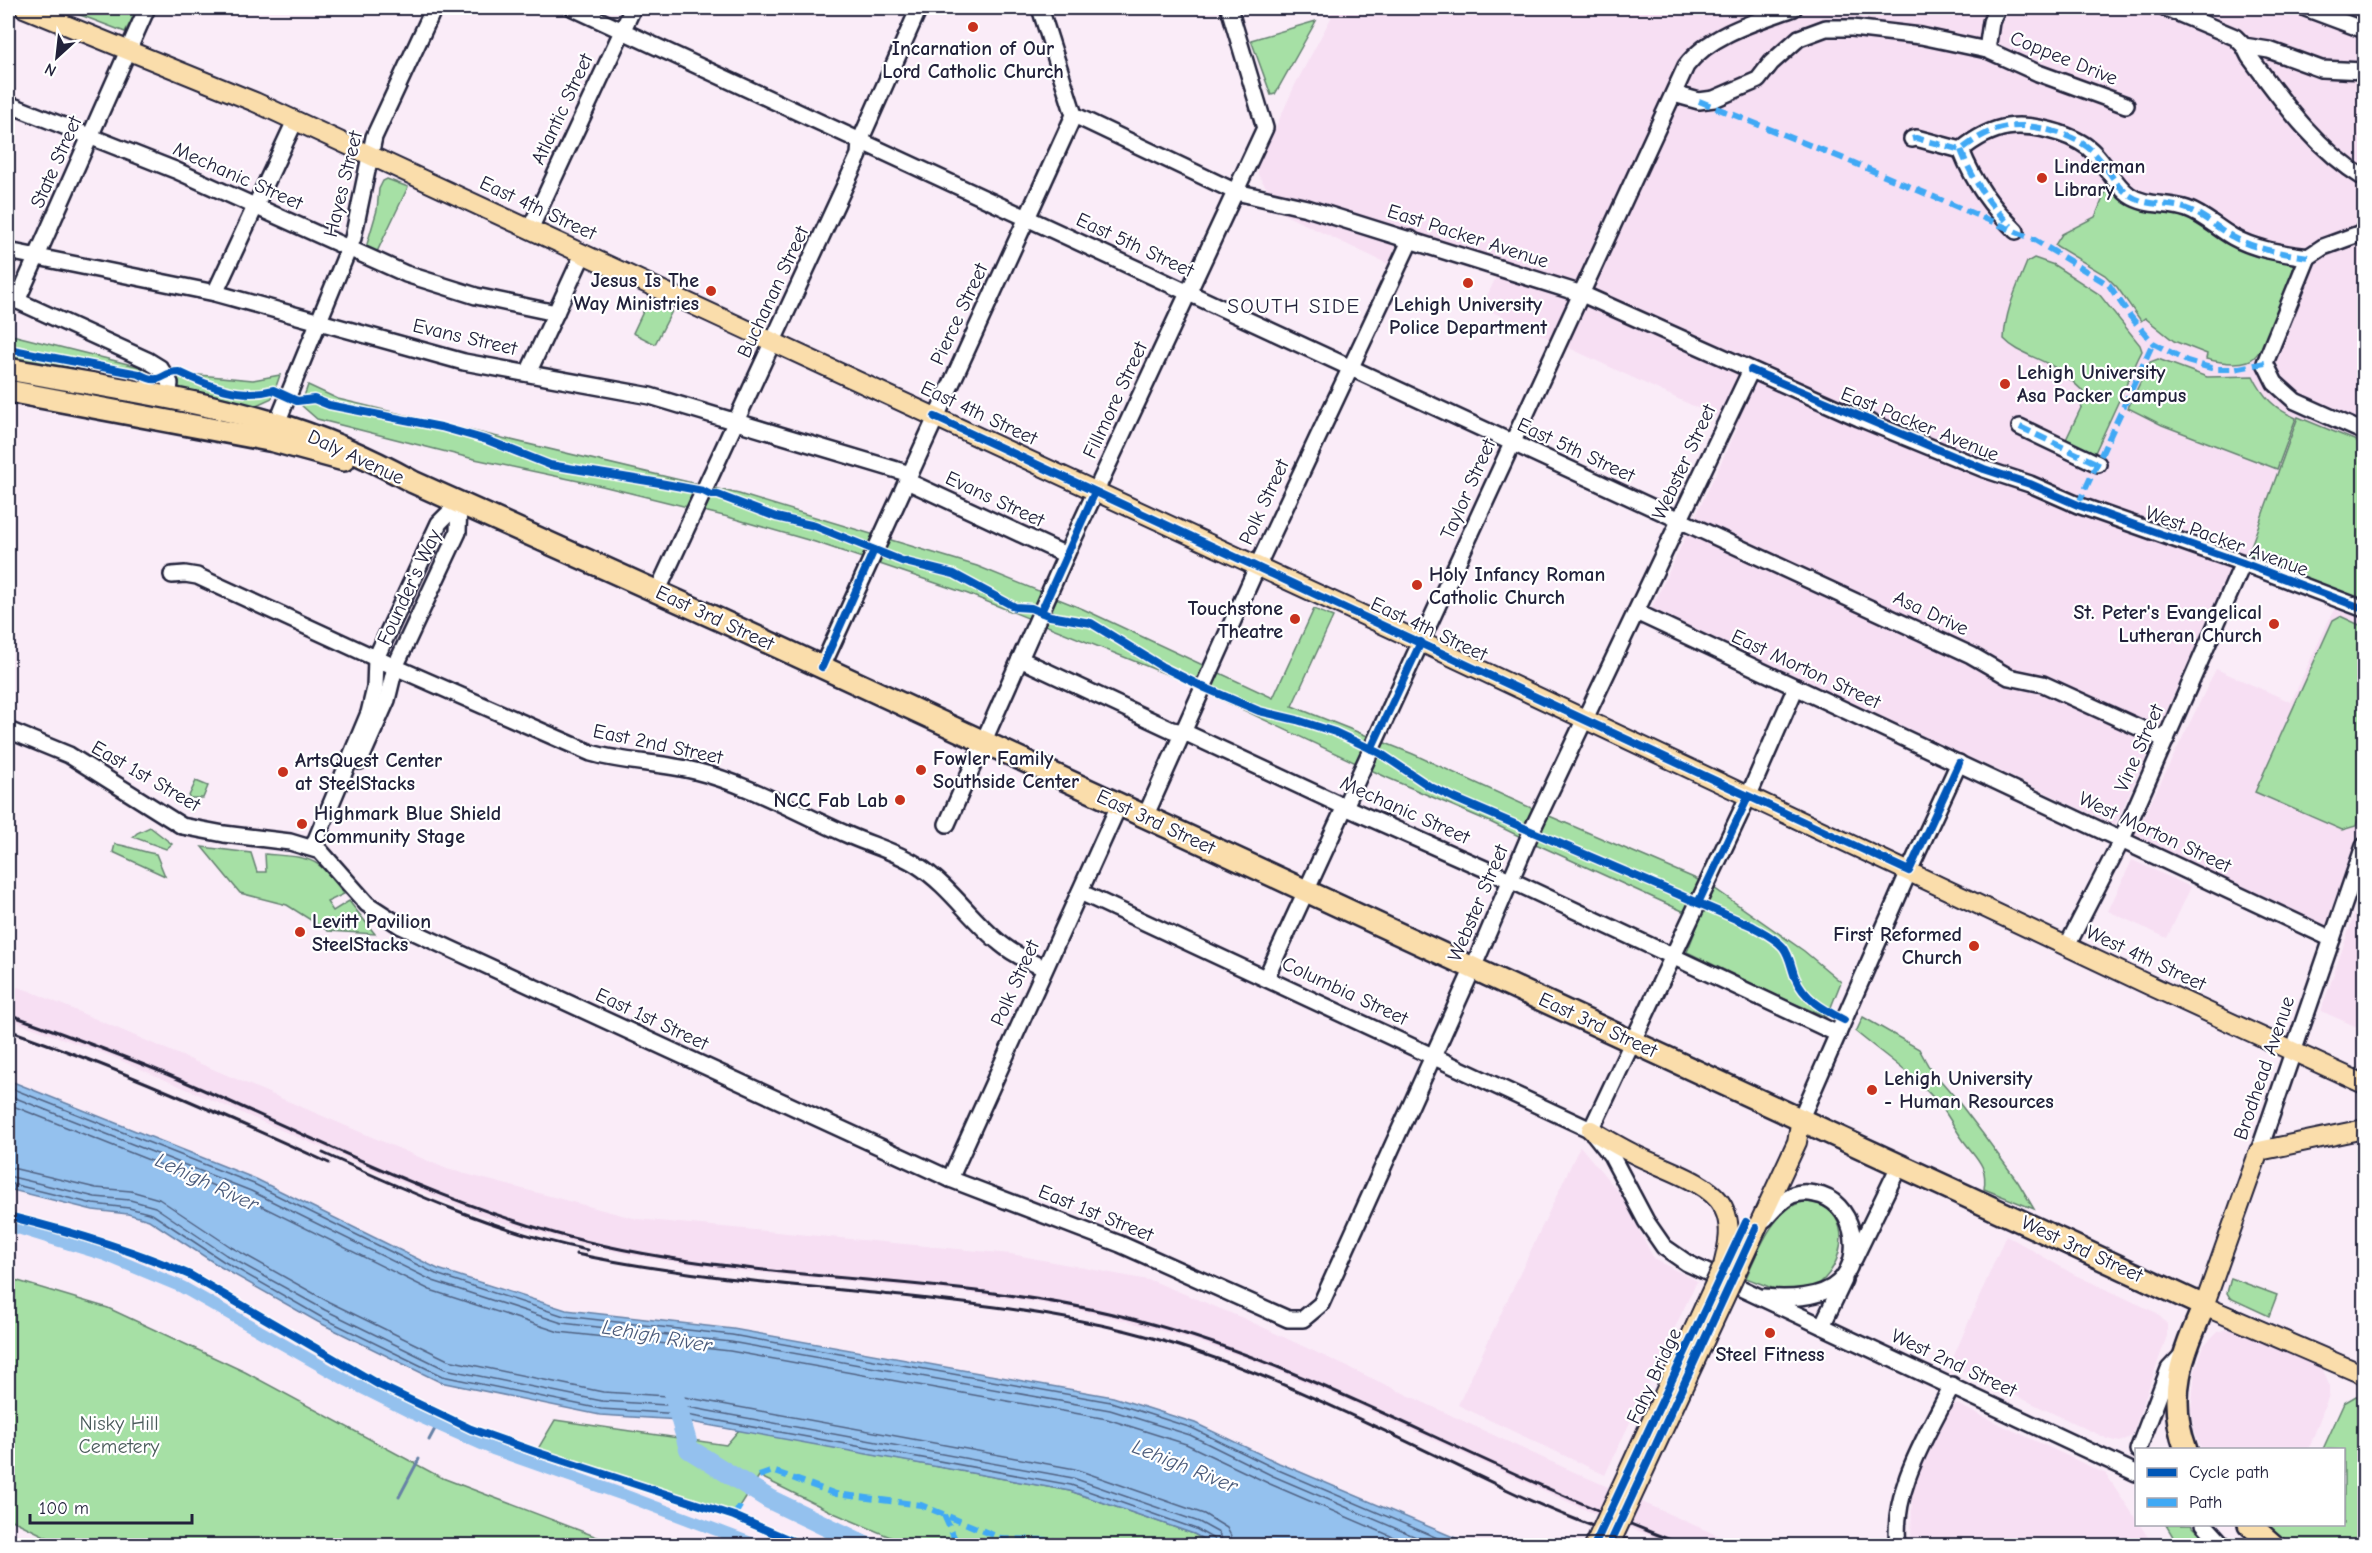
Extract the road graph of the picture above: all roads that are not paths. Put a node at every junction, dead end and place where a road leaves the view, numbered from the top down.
1 (24, 8) edge
2 (147, 8) edge
3 (434, 8) edge
4 (573, 8) edge
5 (633, 8) edge
6 (919, 8) edge
7 (1040, 8) edge
8 (1229, 8) edge
9 (1794, 8) edge
10 (1997, 8) edge
11 (2166, 8) edge
12 (2305, 8) edge
13 (622, 30) junction
14 (2364, 30) edge
15 (2244, 46) junction
16 (128, 50) junction
17 (1987, 50) junction
18 (2364, 71) edge
19 (1674, 94) junction
20 (8, 104) edge
21 (2126, 105) dead end
22 (1074, 115) junction
23 (295, 121) junction
24 (90, 136) junction
25 (1912, 139) dead end
26 (860, 141) junction
27 (1961, 150) junction
28 (370, 155) junction
29 (2364, 178) edge
30 (1236, 192) junction
31 (256, 205) junction
32 (1026, 218) junction
33 (530, 229) junction
34 (2016, 231) dead end
35 (2364, 232) edge
36 (1411, 239) junction
37 (349, 249) junction
38 (8, 251) edge
39 (583, 254) junction
40 (36, 257) junction
41 (2308, 257) junction
42 (215, 293) junction
43 (1188, 293) junction
44 (1582, 294) junction
45 (12, 299) edge
46 (556, 313) junction
47 (318, 322) junction
48 (773, 342) junction
49 (1350, 368) junction
50 (8, 369) edge
51 (1751, 370) junction
52 (528, 374) junction
53 (8, 391) edge
54 (168, 399) junction
55 (935, 417) junction
56 (735, 421) junction
57 (2020, 427) dead end
58 (275, 432) junction
59 (2364, 432) edge
60 (1512, 443) junction
61 (2097, 464) dead end
62 (908, 477) junction
63 (413, 482) joint
64 (1095, 492) junction
65 (459, 503) junction
66 (2078, 505) joint
67 (1679, 521) junction
68 (1066, 555) junction
69 (2243, 563) junction
70 (1257, 567) junction
71 (172, 575) dead end
72 (657, 592) junction
73 (2364, 609) edge
74 (1636, 612) junction
75 (1421, 642) junction
76 (376, 658) junction
77 (1020, 659) junction
78 (395, 667) junction
79 (822, 667) junction
80 (1796, 687) junction
81 (1585, 720) junction
82 (8, 730) edge
83 (1184, 732) junction
84 (2166, 740) junction
85 (984, 742) junction
86 (1959, 763) junction
87 (1748, 797) junction
88 (1119, 805) junction
89 (1345, 807) junction
90 (1145, 817) junction
91 (947, 824) dead end
92 (2122, 839) junction
93 (2364, 846) edge
94 (317, 849) junction
95 (1909, 871) junction
96 (1510, 880) junction
97 (1307, 891) junction
98 (1080, 892) junction
99 (2332, 939) junction
100 (2067, 946) junction
101 (1673, 956) junction
102 (1044, 968) junction
103 (1473, 968) junction
104 (1266, 978) junction
105 (1838, 1034) junction
106 (1633, 1041) junction
107 (2293, 1051) junction
108 (1432, 1055) junction
109 (2364, 1084) edge
110 (1801, 1119) junction
111 (2364, 1129) edge
112 (1591, 1130) junction
113 (2259, 1151) junction
114 (1900, 1164) junction
115 (950, 1179) junction
116 (1756, 1228) junction
117 (1850, 1268) junction
118 (1729, 1270) junction
119 (1758, 1297) junction
120 (2204, 1306) junction
121 (1303, 1319) joint
122 (1822, 1326) junction
123 (2184, 1353) junction
124 (2364, 1375) edge
125 (1952, 1385) junction
126 (2138, 1448) edge
127 (2186, 1448) edge
128 (2133, 1471) edge
129 (2206, 1526) edge
130 (2251, 1526) edge
131 (1594, 1545) edge
132 (1609, 1545) edge
133 (1898, 1545) edge
134 (2224, 1545) edge
135 (2274, 1545) edge

1 - 16 main road, East 4th Street
2 - 16 street, State Street
3 - 28 street, Hayes Street
4 - 13 street, East 5th Street
5 - 13 street, Atlantic Street
6 - 26 street, Buchanan Street
7 - 22 street
8 - 30 street, Fillmore Street
9 - 19 street, Taylor Street
10 - 17 street
11 - 15 street
12 - 14 street
13 - 26 street, East 5th Street
13 - 33 street, Atlantic Street
15 - 18 street
15 - 29 street
16 - 23 main road, East 4th Street
16 - 24 street, State Street
17 - 19 street, Coppee Drive
17 - 21 street, Coppee Drive
19 - 44 street, Taylor Street
20 - 24 street, Mechanic Street
22 - 30 street, East Packer Avenue
22 - 32 street, Pierce Street
23 - 28 main road, East 4th Street
23 - 31 street
24 - 31 street, Mechanic Street
24 - 40 street, State Street
25 - 27 street
26 - 32 street, East 5th Street
26 - 48 street, Buchanan Street
27 - 34 street
27 - 41 street
28 - 33 main road, East 4th Street
28 - 37 street, Hayes Street
30 - 36 street, East Packer Avenue
30 - 43 street, Fillmore Street
31 - 37 street, Mechanic Street
31 - 42 street
32 - 43 street, East 5th Street
32 - 55 street, Pierce Street
33 - 39 main road, East 4th Street
35 - 41 street
36 - 44 street, East Packer Avenue
36 - 49 street, Polk Street
37 - 46 street, Mechanic Street
37 - 47 street, Hayes Street
38 - 40 street, Evans Street
39 - 46 street
39 - 48 main road, East 4th Street
40 - 42 street, Evans Street
40 - 45 street, State Street
41 - 59 street
42 - 47 street, Evans Street
43 - 49 street, East 5th Street
43 - 64 street, Fillmore Street
44 - 51 street, East Packer Avenue
44 - 60 street, Taylor Street
45 - 54 street
46 - 52 street
47 - 52 street, Evans Street
47 - 58 street, Hayes Street
48 - 55 main road, East 4th Street
48 - 56 street, Buchanan Street
49 - 60 street, East 5th Street
49 - 70 street, Polk Street
50 - 54 highway, Daly Avenue
51 - 66 street, East Packer Avenue
51 - 67 street, Webster Street
52 - 56 street, Evans Street
53 - 58 highway, Daly Avenue
54 - 58 highway, Daly Avenue
55 - 62 street, Pierce Street
55 - 64 main road, East 4th Street
56 - 62 street, Evans Street
56 - 72 street, Buchanan Street
57 - 61 street
58 - 63 highway, Daly Avenue
60 - 67 street, East 5th Street
60 - 75 street, Taylor Street
62 - 68 street, Evans Street
62 - 79 street, Pierce Street
63 - 65 highway, East 3rd Street
64 - 68 street, Fillmore Street
64 - 70 main road, East 4th Street
65 - 72 highway, East 3rd Street
65 - 76 street, Founder's Way
65 - 78 street, Founder's Way
66 - 69 street, West Packer Avenue
67 - 74 street, Webster Street
67 - 84 street, Asa Drive
68 - 77 street, Fillmore Street
69 - 73 street, West Packer Avenue
69 - 84 street, Vine Street
70 - 75 main road, East 4th Street
70 - 83 street, Polk Street
71 - 76 street, East 2nd Street
72 - 79 highway, East 3rd Street
74 - 80 street, East Morton Street
74 - 81 street, Webster Street
75 - 81 main road, East 4th Street
75 - 89 street, Taylor Street
76 - 78 street, East 2nd Street
76 - 94 street
77 - 83 street, Mechanic Street
77 - 85 street, Fillmore Street
78 - 94 street, Founder's Way
78 - 102 street, East 2nd Street
79 - 85 highway, East 3rd Street
80 - 86 street, East Morton Street
80 - 87 street
81 - 87 main road, East 4th Street
81 - 96 street, Webster Street
82 - 94 street, East 1st Street
83 - 89 street, Mechanic Street
83 - 90 street, Polk Street
84 - 92 street, Vine Street
85 - 88 highway, East 3rd Street
85 - 91 street, Fillmore Street
86 - 92 street, West Morton Street
86 - 95 street
87 - 95 main road, East 4th Street
87 - 101 street
88 - 90 highway, East 3rd Street
88 - 98 street, Polk Street
89 - 96 street, Mechanic Street
89 - 97 street, Taylor Street
90 - 97 highway, East 3rd Street
92 - 99 street, West Morton Street
92 - 100 street, Vine Street
93 - 99 street, Brodhead Avenue
94 - 115 street, East 1st Street
95 - 100 main road, West 4th Street
95 - 105 street
96 - 101 street, Mechanic Street
96 - 103 street, Webster Street
97 - 103 highway, East 3rd Street
97 - 104 street, Taylor Street
98 - 102 street, Polk Street
98 - 104 street, Columbia Street
99 - 107 street, Brodhead Avenue
100 - 107 main road, West 4th Street
101 - 105 street, Mechanic Street
101 - 106 street
102 - 115 street, Polk Street
103 - 106 highway, East 3rd Street
103 - 108 street, Webster Street
104 - 108 street, Columbia Street
105 - 110 street
106 - 110 highway, East 3rd Street
106 - 112 street
107 - 109 main road, West 4th Street
107 - 113 street, Brodhead Avenue
108 - 112 street, Columbia Street
108 - 121 street, Webster Street
110 - 114 highway, West 3rd Street
110 - 116 main road, Fahy Bridge
110 - 118 main road, Fahy Bridge
111 - 113 main road
112 - 118 main road
112 - 119 street
113 - 120 main road, Brodhead Avenue
114 - 117 street
114 - 120 highway, West 3rd Street
115 - 121 street, East 1st Street
116 - 117 street
116 - 118 main road, Fahy Bridge
117 - 119 street
117 - 122 street
118 - 131 main road, Fahy Bridge, bridge
118 - 132 main road, Fahy Bridge, bridge
119 - 122 street, West 2nd Street
120 - 123 highway
120 - 124 main road, West 3rd Street
122 - 125 street, West 2nd Street
123 - 126 street
123 - 127 highway
125 - 128 street, West 2nd Street
125 - 133 street
129 - 134 street
130 - 135 highway

